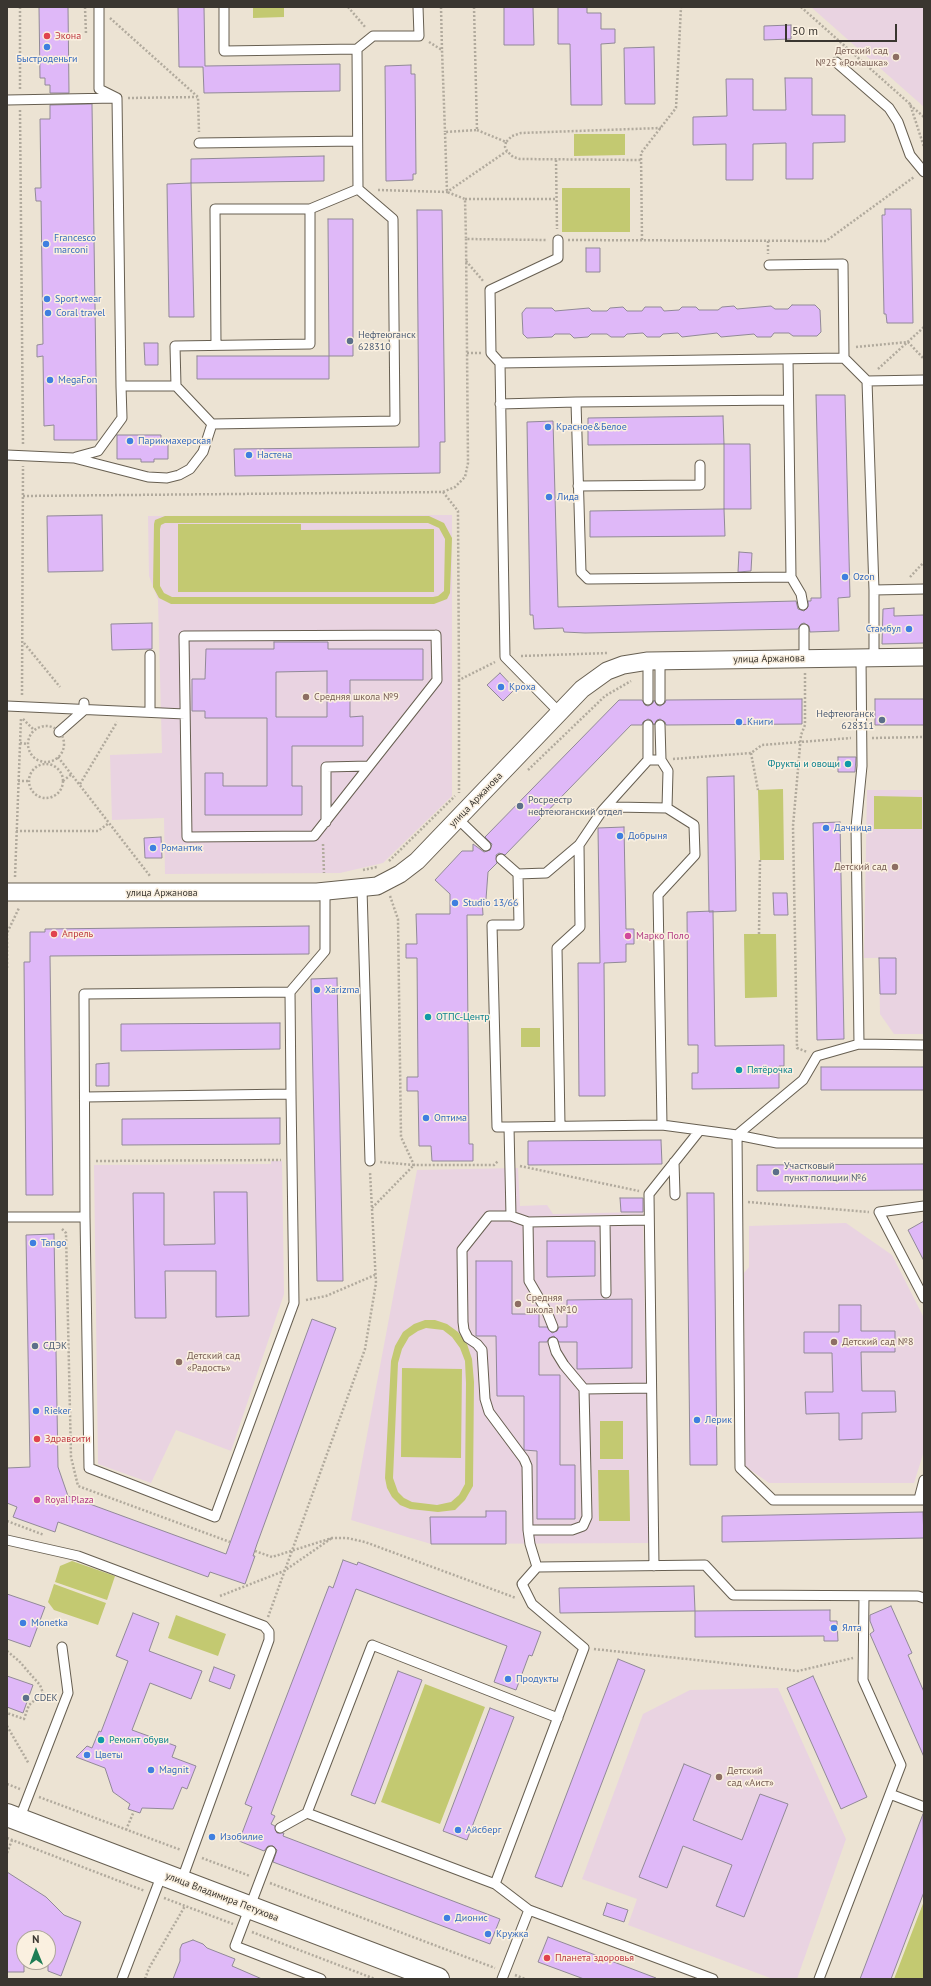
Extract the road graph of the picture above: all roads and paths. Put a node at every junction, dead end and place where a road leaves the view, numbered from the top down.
1 (20, 7) edge
2 (98, 7) edge
3 (224, 7) edge
4 (348, 7) edge
5 (418, 7) edge
6 (441, 7) edge
7 (474, 7) edge
8 (681, 7) edge
9 (801, 7) edge
10 (373, 36) junction
11 (419, 36) junction
12 (357, 49) junction
13 (442, 50) junction
14 (836, 62) dead end
15 (198, 97) junction
16 (117, 98) junction
17 (7, 100) edge
18 (20, 100) junction
19 (910, 104) junction
20 (924, 117) edge
21 (661, 128) junction
22 (477, 130) junction
23 (445, 132) junction
24 (358, 141) junction
25 (506, 142) junction
26 (199, 143) joint
27 (924, 147) edge
28 (507, 151) junction
29 (556, 160) junction
30 (641, 160) junction
31 (923, 171) edge
32 (358, 189) junction
33 (446, 192) junction
34 (466, 199) junction
35 (557, 199) junction
36 (310, 209) junction
37 (466, 239) junction
38 (558, 240) junction
39 (642, 240) junction
40 (768, 241) junction
41 (466, 261) junction
42 (769, 265) joint
43 (490, 290) junction
44 (908, 342) dead end
45 (216, 345) junction
46 (844, 358) junction
47 (788, 359) junction
48 (924, 359) edge
49 (500, 363) junction
50 (924, 380) edge
51 (867, 381) junction
52 (121, 386) junction
53 (176, 386) junction
54 (788, 400) junction
55 (576, 402) junction
56 (500, 404) junction
57 (212, 424) junction
58 (7, 455) edge
59 (23, 455) junction
60 (74, 458) junction
61 (700, 465) dead end
62 (578, 486) junction
63 (23, 496) junction
64 (791, 577) junction
65 (924, 589) edge
66 (874, 590) junction
67 (803, 605) dead end
68 (804, 629) dead end
69 (23, 643) junction
70 (150, 655) dead end
71 (924, 657) edge
72 (868, 658) junction
73 (654, 661) junction
74 (805, 665) junction
75 (459, 680) dead end
76 (60, 687) dead end
77 (648, 700) dead end
78 (660, 700) dead end
79 (7, 706) edge
80 (84, 706) junction
81 (22, 707) junction
82 (123, 711) junction
83 (150, 712) junction
84 (560, 713) junction
85 (185, 714) junction
86 (22, 717) junction
87 (648, 725) dead end
88 (660, 725) dead end
89 (34, 730) junction
90 (59, 732) junction
91 (924, 737) edge
92 (862, 738) junction
93 (800, 741) junction
94 (20, 743) junction
95 (28, 744) junction
96 (751, 753) junction
97 (58, 757) junction
98 (648, 760) junction
99 (660, 760) junction
100 (369, 766) junction
101 (72, 774) junction
102 (18, 781) junction
103 (62, 781) junction
104 (29, 782) junction
105 (758, 790) dead end
106 (459, 793) dead end
107 (668, 808) junction
108 (602, 811) junction
109 (458, 819) junction
110 (109, 823) dead end
111 (325, 824) junction
112 (16, 831) junction
113 (579, 845) junction
114 (486, 846) dead end
115 (501, 859) dead end
116 (760, 860) dead end
117 (324, 873) dead end
118 (518, 874) junction
119 (11, 885) edge
120 (362, 889) junction
121 (324, 892) junction
122 (388, 892) dead end
123 (20, 907) dead end
124 (759, 934) dead end
125 (7, 968) edge
126 (290, 992) junction
127 (859, 1044) junction
128 (924, 1045) edge
129 (817, 1056) junction
130 (291, 1094) junction
131 (85, 1096) junction
132 (560, 1125) junction
133 (662, 1125) junction
134 (509, 1126) junction
135 (700, 1130) junction
136 (737, 1135) junction
137 (924, 1143) edge
138 (509, 1151) junction
139 (292, 1160) junction
140 (85, 1161) junction
141 (370, 1161) junction
142 (674, 1162) junction
143 (510, 1164) junction
144 (414, 1165) junction
145 (494, 1165) junction
146 (649, 1194) junction
147 (675, 1195) dead end
148 (738, 1201) junction
149 (924, 1206) edge
150 (372, 1208) junction
151 (879, 1212) junction
152 (511, 1216) junction
153 (7, 1217) edge
154 (85, 1217) junction
155 (649, 1220) junction
156 (605, 1221) junction
157 (528, 1222) junction
158 (375, 1275) junction
159 (606, 1293) dead end
160 (924, 1298) edge
161 (294, 1303) junction
162 (553, 1327) dead end
163 (553, 1342) dead end
164 (651, 1388) junction
165 (584, 1389) junction
166 (924, 1480) edge
167 (921, 1499) edge
168 (7, 1522) edge
169 (528, 1530) junction
170 (52, 1538) dead end
171 (332, 1538) junction
172 (7, 1540) edge
173 (255, 1550) dead end
174 (292, 1551) junction
175 (654, 1566) junction
176 (537, 1567) junction
177 (284, 1571) junction
178 (864, 1596) junction
179 (216, 1598) dead end
180 (924, 1598) edge
181 (532, 1604) junction
182 (264, 1626) junction
183 (62, 1647) dead end
184 (584, 1648) junction
185 (7, 1651) edge
186 (863, 1655) junction
187 (7, 1713) edge
188 (558, 1718) junction
189 (7, 1726) edge
190 (36, 1776) junction
191 (890, 1794) junction
192 (924, 1807) edge
193 (134, 1811) dead end
194 (307, 1812) junction
195 (13, 1817) edge
196 (280, 1828) dead end
197 (126, 1830) dead end
198 (7, 1838) edge
199 (12, 1840) junction
200 (271, 1850) dead end
201 (7, 1853) edge
202 (172, 1878) junction
203 (495, 1884) junction
204 (155, 1894) junction
205 (185, 1906) junction
206 (250, 1908) junction
207 (529, 1910) junction
208 (242, 1928) junction
209 (434, 1978) edge
210 (122, 1979) edge
211 (145, 1979) edge
212 (321, 1979) edge
213 (375, 1979) edge
214 (502, 1979) edge
215 (713, 1979) edge
216 (819, 1979) edge

1 - 18 path
2 - 15 path
2 - 16 lane
3 - 12 lane
4 - 10 path
5 - 11 lane
6 - 13 path
7 - 22 path
8 - 21 path
9 - 19 path
10 - 11 lane
10 - 12 lane
11 - 13 path
12 - 24 lane
13 - 23 path
14 - 31 lane
15 - 16 path
15 - 26 path
16 - 18 lane
16 - 52 lane
17 - 18 lane
18 - 59 path
19 - 20 path
19 - 27 path
21 - 25 path
21 - 30 path
22 - 23 path
22 - 25 path
23 - 33 path
24 - 26 lane
24 - 32 lane
25 - 28 path
28 - 29 path
28 - 33 path
29 - 30 path
29 - 35 path
30 - 39 path
31 - 40 path
32 - 33 path
32 - 36 lane
32 - 57 lane
33 - 34 path
34 - 35 path
34 - 37 path
35 - 38 path
36 - 45 lane
36 - 45 lane
37 - 38 path
37 - 41 path
38 - 39 path
38 - 43 lane
39 - 40 path
40 - 42 path
41 - 43 path
41 - 63 path
42 - 46 lane
43 - 49 lane
44 - 48 path
45 - 53 lane
46 - 47 lane
46 - 51 lane
47 - 49 lane
47 - 54 lane
49 - 56 lane
50 - 51 lane
51 - 66 lane
52 - 53 lane
52 - 60 lane
53 - 57 lane
54 - 55 lane
54 - 64 lane
55 - 56 lane
55 - 62 lane
56 - 84 lane
57 - 60 lane
58 - 59 lane
59 - 60 lane
59 - 63 path
61 - 62 lane
62 - 64 lane
63 - 69 path
64 - 67 lane
65 - 66 lane
66 - 72 lane
68 - 74 lane
69 - 76 path
69 - 81 path
70 - 83 lane
71 - 72 street, улица Аржанова
72 - 74 street, улица Аржанова
72 - 92 lane
73 - 74 street, улица Аржанова
73 - 77 lane
73 - 78 lane
73 - 84 street, улица Аржанова
74 - 93 path
75 - 106 path
79 - 81 lane
80 - 81 lane
80 - 82 lane
80 - 90 lane
81 - 86 path
82 - 83 lane
82 - 101 path
83 - 85 lane
84 - 109 street, улица Аржанова
85 - 100 lane
85 - 111 lane
86 - 89 path
86 - 94 path
87 - 98 lane
88 - 99 lane
89 - 90 path
89 - 95 path
90 - 97 path
91 - 92 path
92 - 93 path
92 - 127 lane
93 - 96 path
93 - 129 path
94 - 95 path
94 - 102 path
95 - 97 path
96 - 99 path
96 - 105 path
97 - 101 path
98 - 99 lane
98 - 108 lane
99 - 107 lane
100 - 111 lane
100 - 111 lane
101 - 103 path
102 - 104 path
102 - 112 path
103 - 104 path
103 - 104 path
107 - 108 lane
107 - 133 lane
108 - 113 lane
109 - 114 lane
109 - 120 street, улица Аржанова
110 - 112 path
111 - 117 path
112 - 119 path
113 - 118 lane
113 - 132 lane
115 - 118 lane
116 - 124 path
118 - 134 lane
119 - 121 street, улица Аржанова
120 - 121 street, улица Аржанова
120 - 141 lane
121 - 126 lane
122 - 144 path
123 - 125 path
126 - 130 lane
126 - 131 lane
127 - 128 lane
127 - 129 lane
129 - 136 lane
130 - 131 lane
130 - 139 lane
131 - 140 lane
132 - 133 lane
132 - 134 lane
133 - 135 lane
134 - 138 lane
135 - 136 lane
135 - 142 lane
136 - 137 lane
136 - 148 lane
138 - 143 lane
138 - 145 path
139 - 140 path
139 - 161 lane
140 - 154 lane
141 - 144 path
141 - 150 path
142 - 146 lane
142 - 147 lane
143 - 145 path
143 - 146 path
143 - 152 lane
144 - 145 path
144 - 150 path
146 - 155 lane
148 - 151 path
148 - 167 lane
149 - 151 lane
150 - 158 path
151 - 160 lane
152 - 157 lane
152 - 169 lane
153 - 154 lane
154 - 161 lane
155 - 156 lane
155 - 164 lane
156 - 157 lane
156 - 159 lane
157 - 162 lane
158 - 161 path
158 - 174 path
163 - 165 lane
164 - 165 lane
164 - 175 lane
165 - 169 lane
166 - 167 lane
168 - 170 path
169 - 176 lane
171 - 174 path
171 - 177 path
171 - 181 path
172 - 182 lane
173 - 174 path
174 - 177 path
175 - 176 lane
175 - 178 lane
176 - 181 lane
177 - 179 path
177 - 182 path
178 - 180 lane
178 - 186 lane
181 - 184 lane
182 - 202 lane
183 - 190 lane
184 - 186 path
184 - 188 lane
185 - 187 path
186 - 191 lane
188 - 194 lane
188 - 203 lane
189 - 190 path
190 - 195 lane
191 - 192 lane
191 - 216 lane
193 - 197 path
194 - 196 lane
194 - 203 lane
195 - 202 main road, улица Владимира Петухова
198 - 199 path
199 - 201 path
199 - 204 path
200 - 206 lane
202 - 204 lane
202 - 206 main road, улица Владимира Петухова
203 - 207 lane
204 - 205 path
204 - 210 lane
205 - 208 path
205 - 211 path
206 - 208 lane
206 - 209 main road, улица Владимира Петухова
207 - 214 lane
207 - 215 lane
208 - 212 lane
208 - 213 path

